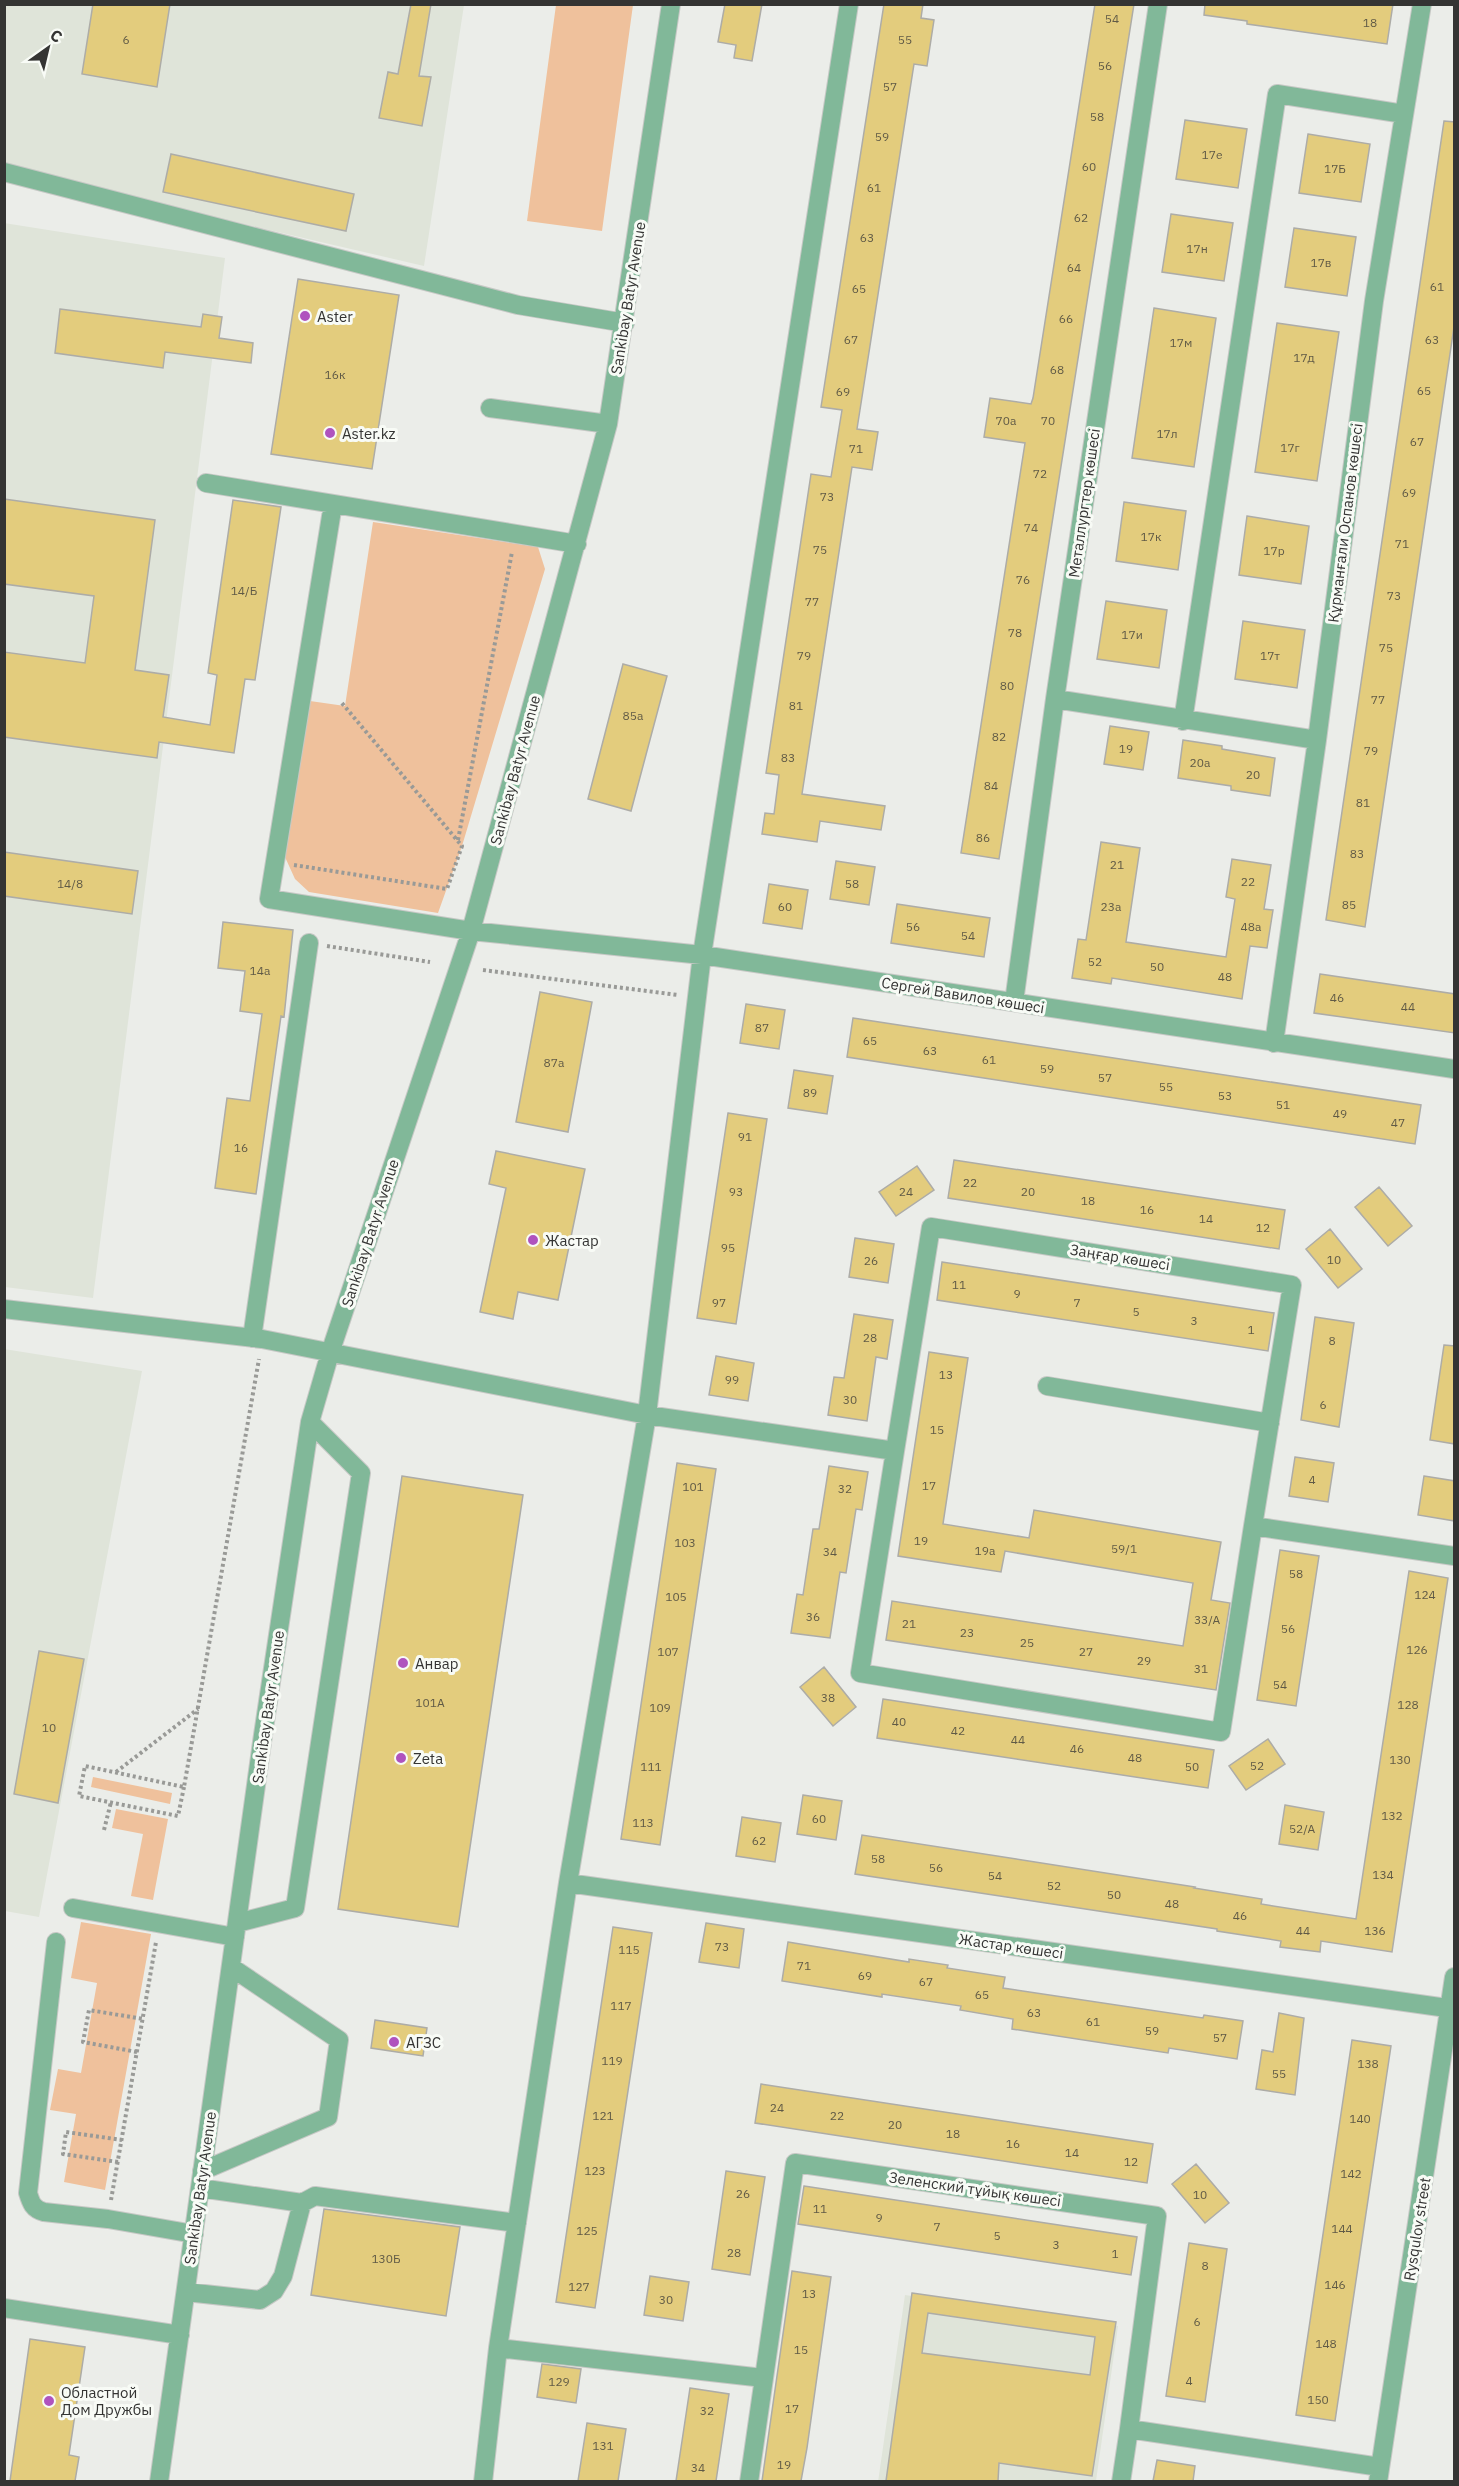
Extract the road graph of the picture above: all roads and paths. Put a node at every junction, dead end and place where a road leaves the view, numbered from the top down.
1 (671, 4) edge
2 (849, 4) edge
3 (1158, 4) edge
4 (1422, 4) edge
5 (1404, 114) junction
6 (4, 172) edge
7 (625, 323) junction
8 (490, 408) dead end
9 (608, 424) junction
10 (206, 483) dead end
11 (333, 504) junction
12 (516, 534) junction
13 (577, 544) junction
14 (1055, 699) junction
15 (341, 702) dead end
16 (1183, 721) junction
17 (1317, 740) junction
18 (458, 841) junction
19 (288, 864) dead end
20 (471, 931) junction
21 (309, 943) joint
22 (702, 956) junction
23 (430, 962) dead end
24 (483, 970) dead end
25 (697, 998) junction
26 (1014, 1002) junction
27 (1275, 1043) junction
28 (1455, 1069) edge
29 (4, 1309) edge
30 (257, 1339) junction
31 (330, 1353) junction
32 (1047, 1386) dead end
33 (647, 1415) junction
34 (310, 1422) junction
35 (1270, 1423) junction
36 (895, 1451) junction
37 (1253, 1526) junction
38 (1455, 1557) edge
39 (198, 1708) junction
40 (115, 1773) junction
41 (184, 1787) junction
42 (111, 1802) junction
43 (104, 1830) dead end
44 (568, 1883) junction
45 (73, 1908) dead end
46 (160, 1923) junction
47 (236, 1930) junction
48 (56, 1942) dead end
49 (231, 1966) junction
50 (1455, 1977) edge
51 (1452, 2009) edge
52 (143, 2019) junction
53 (137, 2052) junction
54 (122, 2140) junction
55 (118, 2162) junction
56 (201, 2179) junction
57 (302, 2203) junction
58 (108, 2219) junction
59 (517, 2223) junction
60 (194, 2234) junction
61 (186, 2292) junction
62 (4, 2308) edge
63 (180, 2335) junction
64 (498, 2348) junction
65 (764, 2378) junction
66 (1129, 2429) junction
67 (1379, 2474) edge
68 (159, 2481) edge
69 (483, 2481) edge
70 (749, 2481) edge
71 (1121, 2481) edge

1 - 7 street, Sankibay Batyr Avenue
2 - 22 street
3 - 14 street, Металлургтер көшесі
4 - 5 street, Құрманғали Оспанов көшесі
5 - 16 street
5 - 17 street, Құрманғали Оспанов көшесі
6 - 7 street
7 - 9 street, Sankibay Batyr Avenue
8 - 9 street
9 - 13 street, Sankibay Batyr Avenue
10 - 11 street
11 - 12 street
11 - 20 street, Сергей Вавилов көшесі
12 - 13 street
12 - 18 path
13 - 20 street, Sankibay Batyr Avenue
14 - 16 street
14 - 26 street, Металлургтер көшесі
15 - 18 path
16 - 17 street
17 - 27 street, Құрманғали Оспанов көшесі
18 - 19 path
20 - 22 street, Сергей Вавилов көшесі
20 - 31 street, Sankibay Batyr Avenue
21 - 23 path
21 - 30 street
22 - 25 street
22 - 26 street, Сергей Вавилов көшесі
24 - 25 path
25 - 33 street
26 - 27 street, Сергей Вавилов көшесі
27 - 28 street, Сергей Вавилов көшесі
29 - 30 street
30 - 31 street
30 - 39 path
31 - 33 street
31 - 34 street, Sankibay Batyr Avenue
32 - 35 street
33 - 36 street
33 - 44 street
34 - 47 street, Sankibay Batyr Avenue
34 - 47 street
35 - 36 street, Заңғар көшесі
35 - 37 street, Заңғар көшесі
36 - 37 street, Заңғар көшесі
37 - 38 street
39 - 40 path
39 - 41 path
40 - 41 path
40 - 42 path
41 - 42 path
42 - 43 path
44 - 51 street, Жастар көшесі
44 - 59 street
45 - 46 street
46 - 47 street
46 - 52 path
47 - 49 street, Sankibay Batyr Avenue
48 - 58 street
49 - 56 street, Sankibay Batyr Avenue
49 - 56 street
50 - 51 street, Rysqulov street
51 - 67 street, Rysqulov street
52 - 53 path
52 - 53 path
53 - 54 path
54 - 55 path
54 - 55 path
55 - 58 path
56 - 57 street
56 - 60 street, Sankibay Batyr Avenue
57 - 59 street
57 - 61 street
58 - 60 street
59 - 64 street
60 - 61 street, Sankibay Batyr Avenue
61 - 63 street, Sankibay Batyr Avenue
62 - 63 street
63 - 68 street, Sankibay Batyr Avenue
64 - 65 street
64 - 69 street
65 - 66 street, Зеленский тұйық көшесі
65 - 70 street, Зеленский тұйық көшесі
66 - 67 street
66 - 71 street, Зеленский тұйық көшесі

